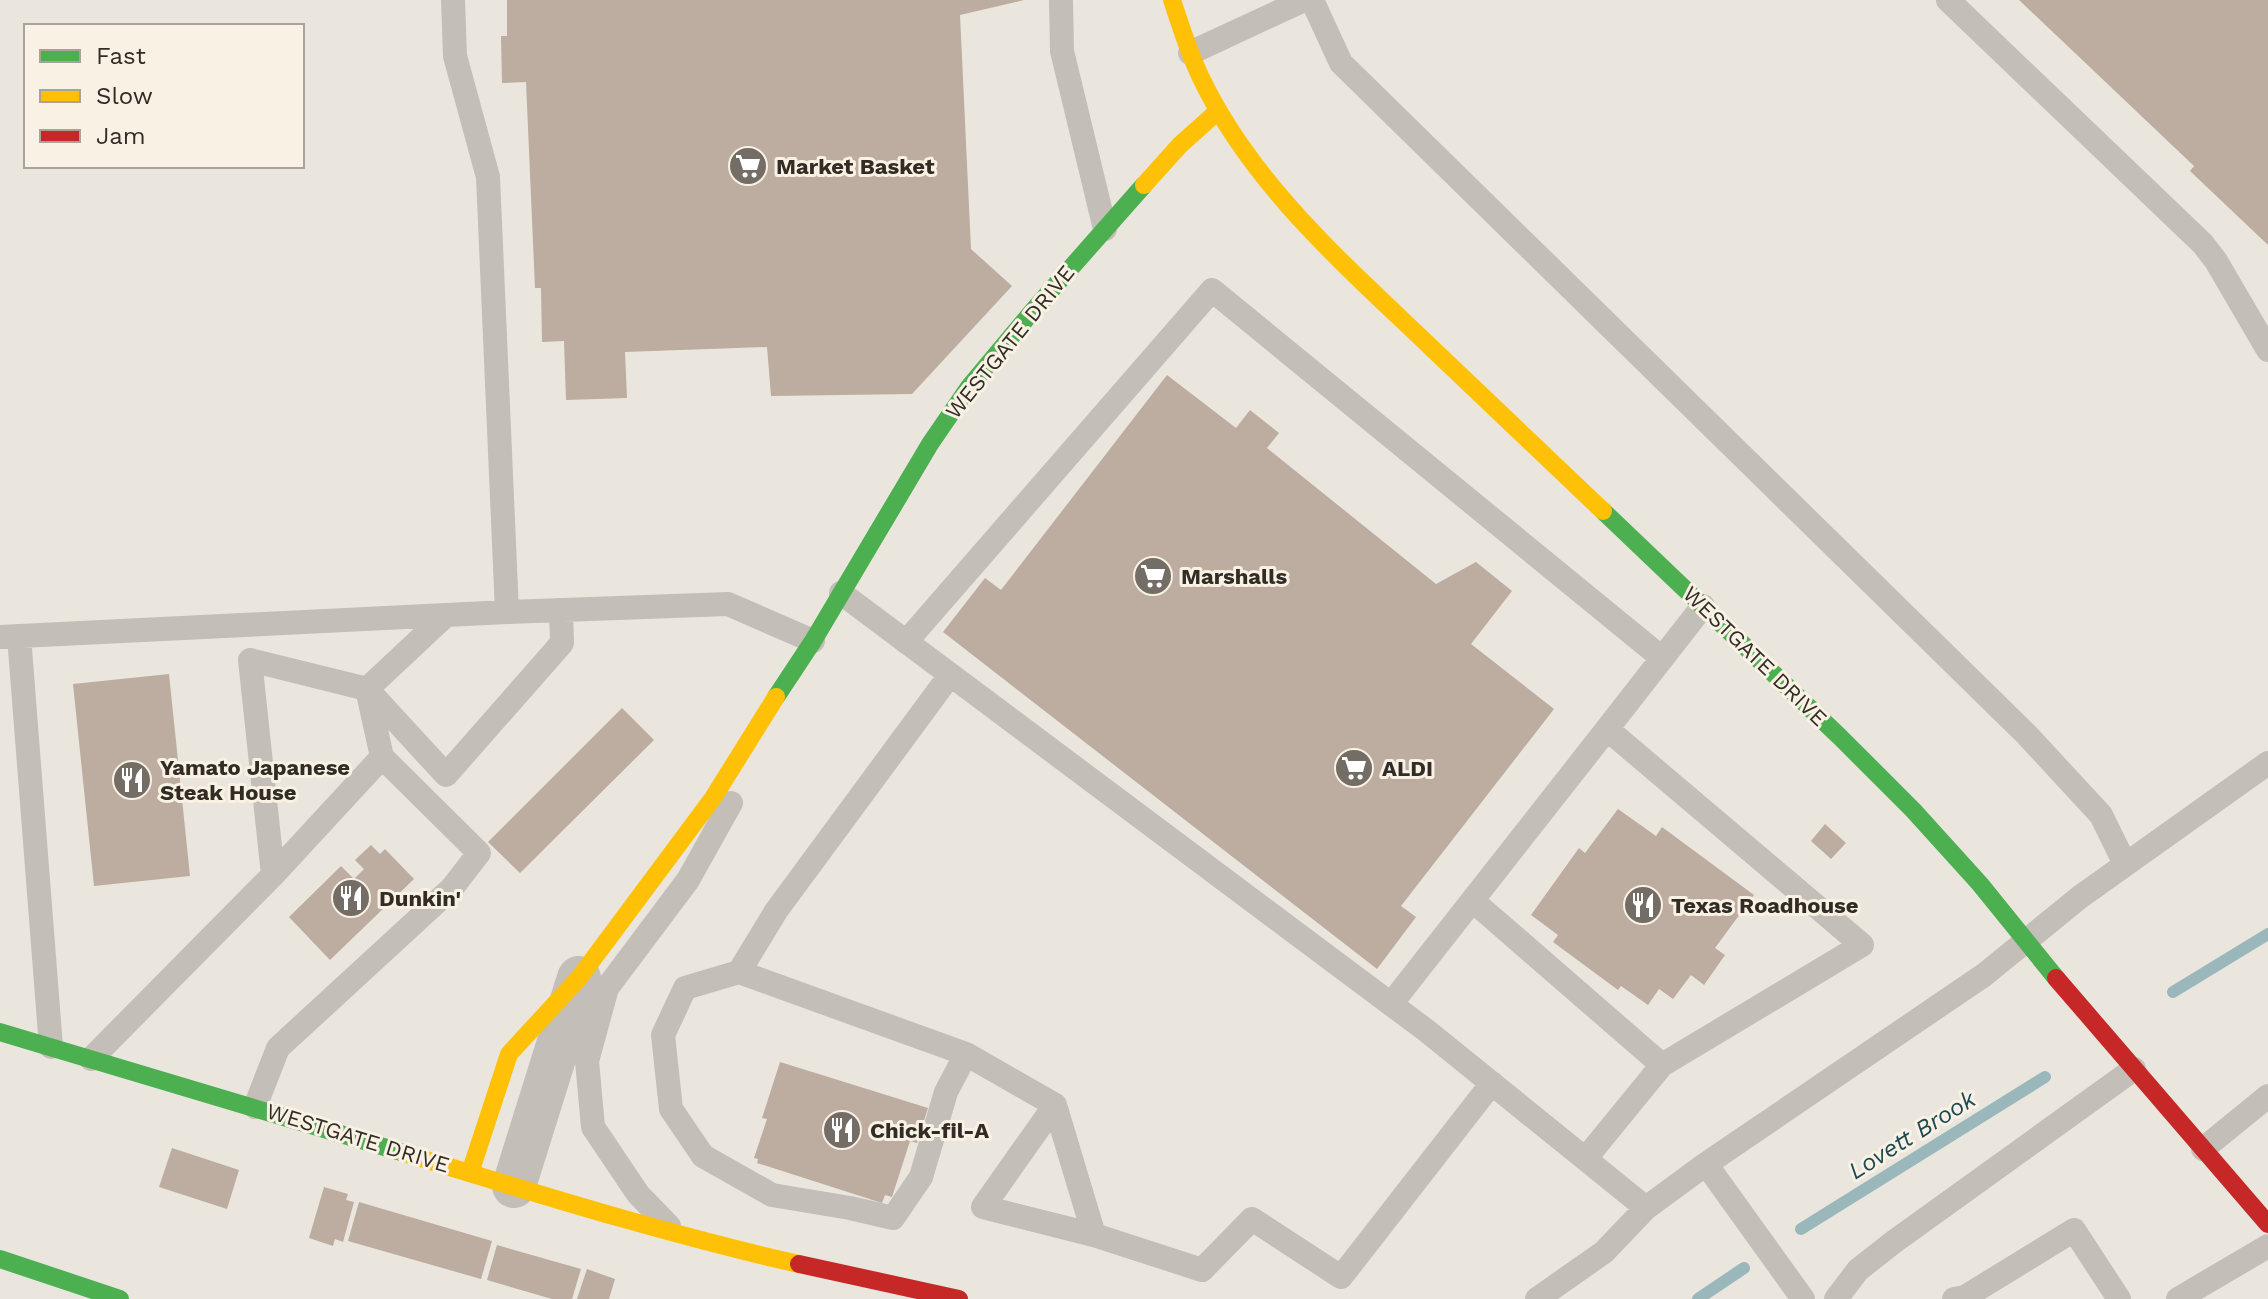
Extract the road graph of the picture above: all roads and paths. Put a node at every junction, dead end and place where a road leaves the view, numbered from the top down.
1 (453, 0) edge
2 (1061, 0) edge
3 (1172, 0) edge
4 (1304, 0) edge
5 (1312, 0) edge
6 (1948, 0) edge
7 (1190, 53) junction
8 (1218, 111) junction
9 (1105, 229) junction
10 (2268, 350) edge
11 (841, 593) junction
12 (1703, 606) junction
13 (561, 610) junction
14 (507, 612) junction
15 (446, 615) junction
16 (248, 625) junction
17 (9, 637) edge
18 (813, 641) junction
19 (906, 642) junction
20 (1662, 658) junction
21 (250, 660) junction
22 (950, 675) junction
23 (367, 689) junction
24 (759, 723) junction
25 (1607, 729) junction
26 (382, 757) junction
27 (2268, 763) edge
28 (2125, 864) junction
29 (273, 875) junction
30 (1473, 901) junction
31 (2027, 942) junction
32 (739, 972) junction
33 (579, 978) junction
34 (1391, 1004) junction
35 (0, 1032) edge
36 (51, 1047) junction
37 (966, 1054) junction
38 (91, 1059) junction
39 (1662, 1065) junction
40 (2134, 1069) junction
41 (1492, 1083) junction
42 (2268, 1096) edge
43 (1055, 1105) junction
44 (255, 1107) junction
45 (2203, 1149) junction
46 (1586, 1158) junction
47 (1706, 1164) junction
48 (470, 1173) junction
49 (514, 1186) junction
50 (1646, 1208) junction
51 (2268, 1224) edge
52 (1094, 1235) junction
53 (696, 1239) junction
54 (2268, 1246) edge
55 (0, 1259) edge
56 (120, 1299) edge
57 (856, 1299) edge
58 (959, 1299) edge
59 (1537, 1299) edge
60 (1803, 1299) edge
61 (1836, 1299) edge
62 (1954, 1299) edge
63 (2119, 1299) edge
64 (2178, 1299) edge

1 - 14 lane
2 - 9 lane
3 - 7 street, WESTGATE DRIVE
4 - 7 lane
5 - 28 lane
6 - 10 lane
7 - 8 street, WESTGATE DRIVE
8 - 9 street, WESTGATE DRIVE
8 - 12 street, WESTGATE DRIVE
9 - 11 street, WESTGATE DRIVE
11 - 18 street, WESTGATE DRIVE
11 - 19 lane
12 - 20 lane
12 - 31 street, WESTGATE DRIVE
13 - 14 lane
13 - 18 lane
13 - 23 lane
14 - 15 lane
15 - 16 lane
15 - 23 lane
16 - 17 lane
16 - 21 lane
17 - 36 lane
18 - 24 street, WESTGATE DRIVE
19 - 20 lane
19 - 22 lane
20 - 25 lane
21 - 23 lane
21 - 29 lane
22 - 32 lane
22 - 34 lane
23 - 26 lane
24 - 33 street, WESTGATE DRIVE
24 - 53 lane
25 - 30 lane
25 - 39 lane
26 - 29 lane
26 - 44 lane
27 - 28 lane
28 - 31 lane
29 - 38 lane
30 - 34 lane
30 - 39 lane
31 - 40 street, WESTGATE DRIVE
31 - 47 lane
32 - 37 lane
32 - 37 lane
33 - 48 street, WESTGATE DRIVE
33 - 49 street
34 - 41 lane
35 - 36 street, WESTGATE DRIVE
36 - 38 street, WESTGATE DRIVE
37 - 43 lane
38 - 44 street, WESTGATE DRIVE
39 - 46 lane
40 - 45 street, WESTGATE DRIVE
40 - 61 lane
41 - 46 lane
41 - 52 lane
42 - 45 lane
43 - 52 lane
43 - 52 lane
44 - 48 street, WESTGATE DRIVE
45 - 51 street, WESTGATE DRIVE
46 - 50 lane
47 - 50 lane
47 - 60 lane
48 - 49 street, WESTGATE DRIVE
49 - 53 street, WESTGATE DRIVE
50 - 59 lane
53 - 57 street, WESTGATE DRIVE
53 - 58 street, WESTGATE DRIVE
54 - 64 lane
55 - 56 street
62 - 63 lane

